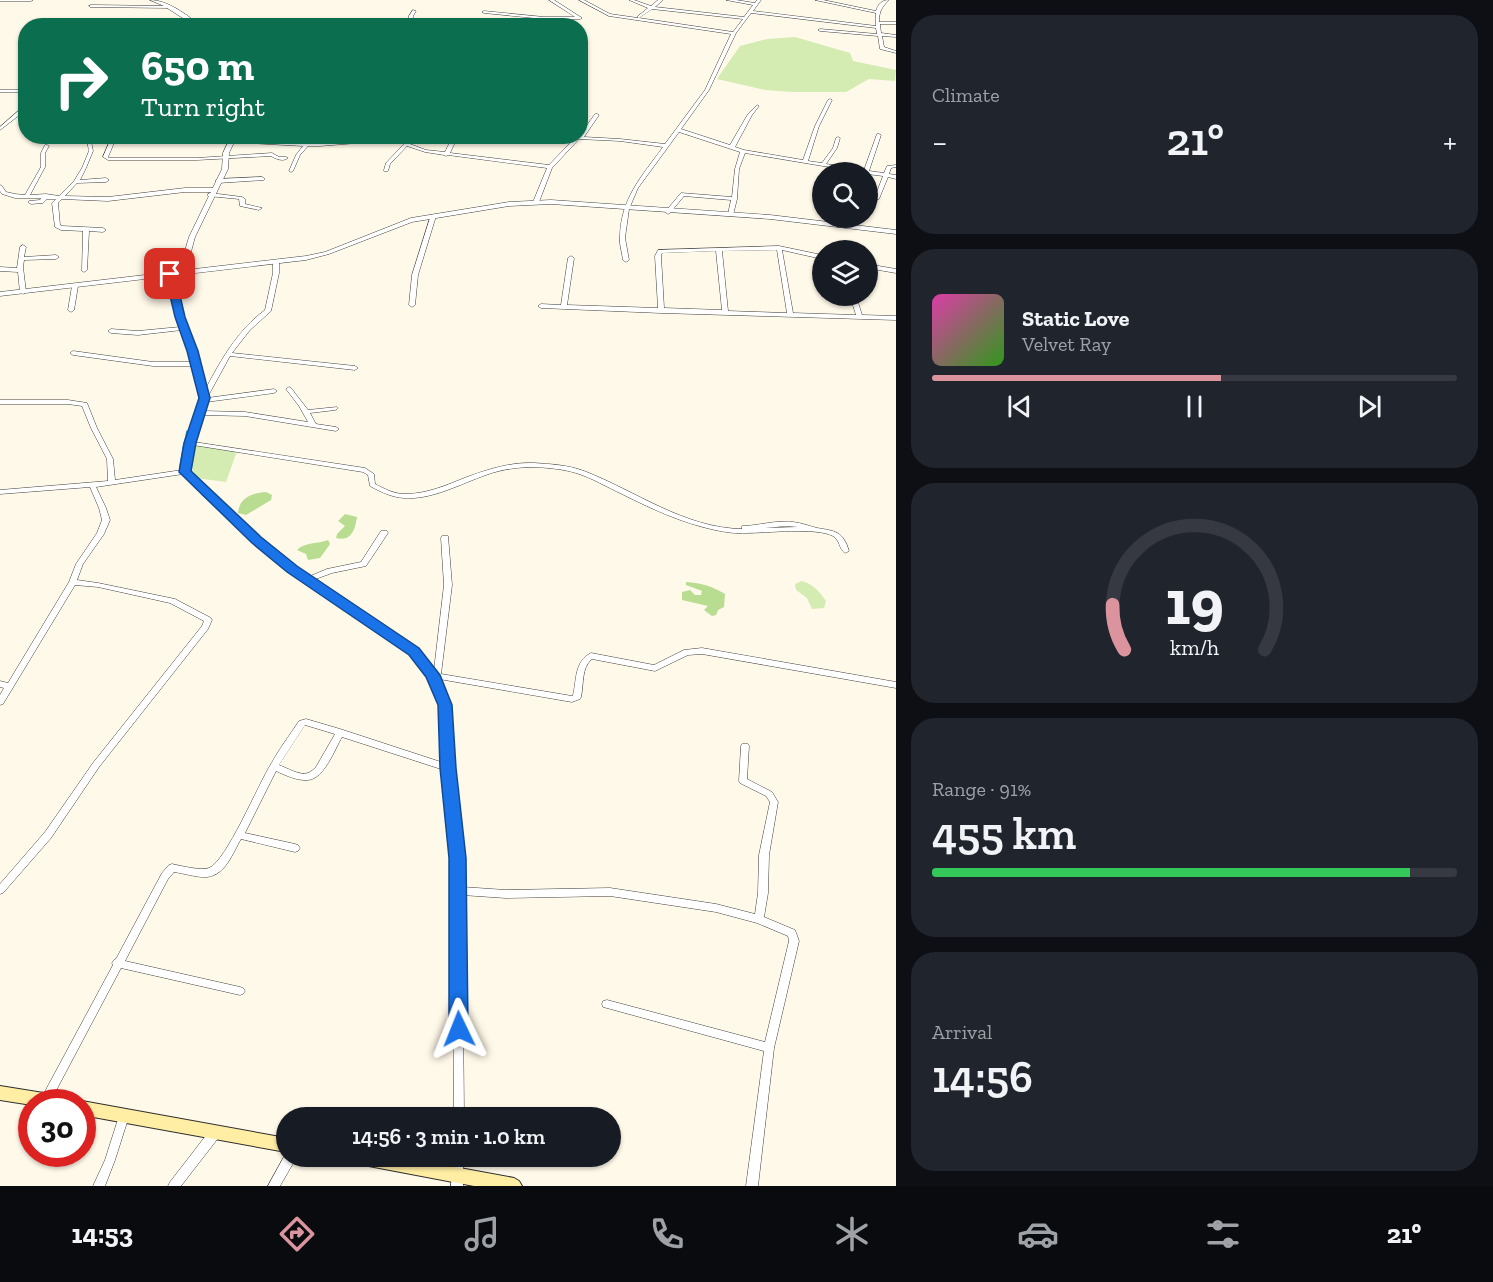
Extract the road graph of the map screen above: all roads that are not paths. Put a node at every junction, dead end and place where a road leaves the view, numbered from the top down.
1 (0, 0) edge
2 (31, 0) edge
3 (152, 0) edge
4 (551, 0) edge
5 (581, 0) edge
6 (631, 0) edge
7 (662, 0) edge
8 (728, 0) edge
9 (818, 0) edge
10 (889, 0) edge
11 (162, 1) edge
12 (896, 1) edge
13 (758, 2) edge
14 (91, 6) dead end
15 (169, 7) junction
16 (652, 7) junction
17 (414, 11) dead end
18 (483, 12) dead end
19 (750, 12) junction
20 (876, 12) junction
21 (639, 17) dead end
22 (186, 18) edge
23 (411, 18) edge
24 (746, 18) junction
25 (896, 23) edge
26 (878, 25) junction
27 (820, 30) dead end
28 (734, 33) junction
29 (880, 35) junction
30 (896, 36) edge
31 (896, 52) edge
32 (0, 91) edge
33 (18, 91) edge
34 (830, 100) dead end
35 (757, 106) dead end
36 (18, 114) edge
37 (597, 115) dead end
38 (588, 128) edge
39 (0, 129) edge
40 (678, 130) junction
41 (879, 135) dead end
42 (588, 137) edge
43 (838, 138) dead end
44 (90, 144) edge
45 (111, 144) edge
46 (231, 144) edge
47 (307, 144) edge
48 (404, 144) edge
49 (412, 144) edge
50 (452, 144) edge
51 (569, 144) edge
52 (47, 146) dead end
53 (667, 146) junction
54 (732, 147) junction
55 (743, 151) junction
56 (446, 155) junction
57 (227, 157) junction
58 (286, 158) dead end
59 (805, 162) junction
60 (825, 162) edge
61 (869, 162) edge
62 (812, 163) edge
63 (896, 166) edge
64 (550, 167) junction
65 (386, 170) dead end
66 (291, 171) dead end
67 (878, 175) edge
68 (885, 176) junction
69 (896, 177) edge
70 (262, 179) dead end
71 (106, 180) dead end
72 (218, 181) junction
73 (76, 182) junction
74 (0, 187) edge
75 (212, 193) junction
76 (878, 195) edge
77 (27, 196) junction
78 (46, 196) junction
79 (59, 197) junction
80 (734, 199) junction
81 (31, 202) dead end
82 (536, 202) junction
83 (259, 208) dead end
84 (626, 209) junction
85 (668, 212) junction
86 (731, 214) junction
87 (433, 216) junction
88 (86, 229) junction
89 (103, 230) dead end
90 (896, 232) edge
91 (23, 247) dead end
92 (780, 248) junction
93 (719, 249) junction
94 (812, 255) edge
95 (56, 257) dead end
96 (571, 258) dead end
97 (21, 259) junction
98 (626, 260) dead end
99 (276, 262) junction
100 (878, 268) edge
101 (0, 269) edge
102 (21, 270) junction
103 (84, 270) dead end
104 (896, 271) edge
105 (182, 272) junction
106 (170, 274) junction
107 (75, 286) junction
108 (24, 292) junction
109 (0, 294) edge
110 (412, 305) dead end
111 (541, 306) dead end
112 (856, 306) edge
113 (564, 307) junction
114 (71, 310) dead end
115 (661, 311) junction
116 (725, 312) junction
117 (790, 314) junction
118 (859, 316) junction
119 (896, 318) edge
120 (184, 328) junction
121 (111, 331) dead end
122 (74, 353) dead end
123 (229, 354) junction
124 (195, 364) junction
125 (355, 368) dead end
126 (289, 389) dead end
127 (274, 391) dead end
128 (204, 399) junction
129 (0, 402) edge
130 (335, 408) dead end
131 (306, 412) junction
132 (201, 413) junction
133 (313, 426) junction
134 (336, 429) dead end
135 (190, 443) junction
136 (185, 472) junction
137 (112, 482) junction
138 (92, 485) junction
139 (0, 492) edge
140 (384, 533) dead end
141 (445, 538) dead end
142 (845, 551) dead end
143 (73, 582) junction
144 (310, 582) junction
145 (435, 675) junction
146 (0, 684) edge
147 (896, 685) edge
148 (9, 686) junction
149 (0, 702) edge
150 (340, 732) junction
151 (745, 746) dead end
152 (274, 767) junction
153 (448, 768) junction
154 (239, 835) junction
155 (295, 848) dead end
156 (0, 890) edge
157 (457, 891) junction
158 (759, 919) junction
159 (117, 963) junction
160 (240, 990) dead end
161 (607, 1004) dead end
162 (769, 1048) junction
163 (57, 1089) edge
164 (0, 1093) edge
165 (18, 1096) edge
166 (459, 1107) edge
167 (96, 1111) edge
168 (124, 1116) junction
169 (214, 1133) junction
170 (276, 1143) edge
171 (285, 1167) edge
172 (397, 1167) edge
173 (458, 1167) edge
174 (457, 1182) edge
175 (99, 1186) edge
176 (174, 1186) edge
177 (274, 1186) edge
178 (514, 1186) edge
179 (752, 1186) edge

1 - 2 street
3 - 11 street
4 - 18 street
5 - 28 street
6 - 16 street
7 - 16 street
8 - 13 street
9 - 20 street
10 - 12 street
10 - 20 street
11 - 15 street
13 - 19 street
14 - 15 street
15 - 22 street
16 - 21 street
16 - 24 street
17 - 23 street
19 - 24 street
19 - 26 street
20 - 26 street
24 - 28 street
25 - 26 street
26 - 29 street
27 - 29 street
28 - 40 street
29 - 30 street
29 - 31 street
32 - 33 street
34 - 59 street
35 - 54 street
36 - 39 street
37 - 38 street
40 - 53 street
40 - 54 street
41 - 61 street
42 - 53 street
43 - 60 street
44 - 73 street
45 - 57 street
46 - 57 street
47 - 66 street
48 - 65 street
49 - 56 street
50 - 56 street
51 - 64 street
52 - 77 street
53 - 84 street
54 - 55 street
55 - 59 street
55 - 80 street
56 - 64 street
57 - 58 street
57 - 72 street
59 - 62 street
63 - 68 street
64 - 82 street
67 - 68 street
68 - 69 street
68 - 76 street
70 - 72 street
71 - 73 street
72 - 75 street
73 - 79 street
74 - 77 street
75 - 79 street
75 - 83 street
75 - 105 street
77 - 78 street
78 - 79 street
78 - 81 street
79 - 88 street
80 - 85 street
80 - 86 street
82 - 84 street
82 - 87 street
84 - 85 street
84 - 98 street
85 - 86 street
86 - 90 street
87 - 99 street
87 - 110 street
88 - 89 street
88 - 103 street
91 - 97 street
92 - 93 street
92 - 94 street
92 - 117 street
93 - 115 street
93 - 116 street
95 - 97 street
96 - 113 street
97 - 102 street
99 - 105 street
99 - 123 street
100 - 104 street
101 - 102 street
102 - 108 street
105 - 106 street
106 - 107 street
106 - 120 street
107 - 108 street
107 - 114 street
108 - 109 street
111 - 113 street
112 - 118 street
113 - 115 street
115 - 116 street
116 - 117 street
117 - 118 street
118 - 119 street
120 - 121 street
120 - 124 street
122 - 124 street
123 - 125 street
123 - 128 street
124 - 128 street
126 - 131 street
127 - 128 street
128 - 132 street
129 - 137 street
130 - 131 street
131 - 133 street
132 - 133 street
132 - 135 street
133 - 134 street
135 - 136 street
135 - 142 street
136 - 137 street
136 - 144 street
137 - 138 street
138 - 139 street
138 - 143 street
140 - 144 street
141 - 145 street
143 - 148 street
143 - 156 street
144 - 145 street
145 - 147 street
145 - 153 street
146 - 148 street
148 - 149 street
150 - 152 street
150 - 152 street
150 - 153 street
151 - 158 street
152 - 154 street
153 - 157 street
154 - 155 street
154 - 159 street
157 - 158 street
157 - 166 street
158 - 162 street
159 - 160 street
159 - 163 street
161 - 162 street
162 - 179 street
164 - 165 main road
167 - 168 main road
168 - 169 main road
168 - 175 street
169 - 170 main road
169 - 176 street
171 - 177 street
172 - 174 main road
173 - 174 street
174 - 178 main road

